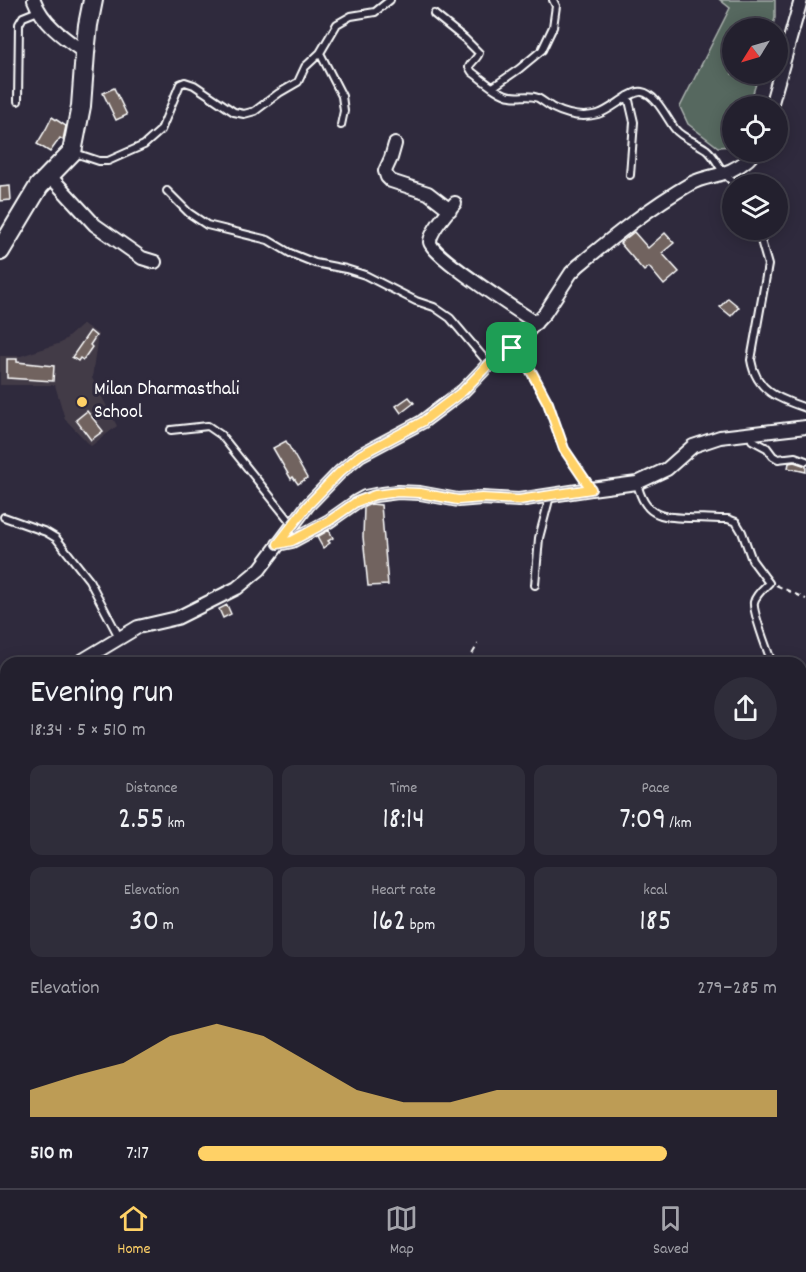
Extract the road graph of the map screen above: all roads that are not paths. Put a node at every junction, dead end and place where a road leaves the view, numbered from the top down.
1 (93, 0) edge
2 (390, 0) edge
3 (553, 0) edge
4 (801, 0) edge
5 (36, 5) edge
6 (434, 14) dead end
7 (85, 53) junction
8 (320, 53) junction
9 (493, 87) junction
10 (628, 96) junction
11 (774, 96) edge
12 (18, 101) dead end
13 (341, 125) dead end
14 (394, 144) dead end
15 (72, 152) junction
16 (745, 162) edge
17 (724, 173) junction
18 (50, 175) junction
19 (630, 175) dead end
20 (167, 191) dead end
21 (761, 240) edge
22 (1, 248) edge
23 (155, 262) dead end
24 (536, 323) junction
25 (512, 348) junction
26 (489, 364) junction
27 (806, 408) edge
28 (806, 427) edge
29 (171, 430) dead end
30 (749, 433) junction
31 (806, 460) edge
32 (637, 483) junction
33 (591, 489) junction
34 (550, 496) junction
35 (4, 517) dead end
36 (293, 525) junction
37 (278, 544) junction
38 (535, 585) dead end
39 (119, 637) junction
40 (87, 657) edge
41 (770, 657) edge

1 - 7 street
2 - 8 lane
3 - 9 lane
4 - 11 street
5 - 7 street
5 - 12 lane
6 - 9 lane
7 - 15 street
8 - 13 lane
8 - 15 lane
9 - 10 lane
10 - 17 lane
10 - 19 lane
14 - 24 street
15 - 18 street
16 - 17 street
17 - 24 street
18 - 22 street
18 - 23 street
20 - 26 lane
21 - 27 lane
24 - 25 street
25 - 26 street
25 - 33 lane
26 - 36 street
28 - 30 street
29 - 36 lane
30 - 31 lane
30 - 32 street
32 - 33 street
32 - 41 lane
33 - 34 street
34 - 37 street
34 - 38 lane
35 - 39 lane
36 - 37 street
37 - 39 street
39 - 40 street

